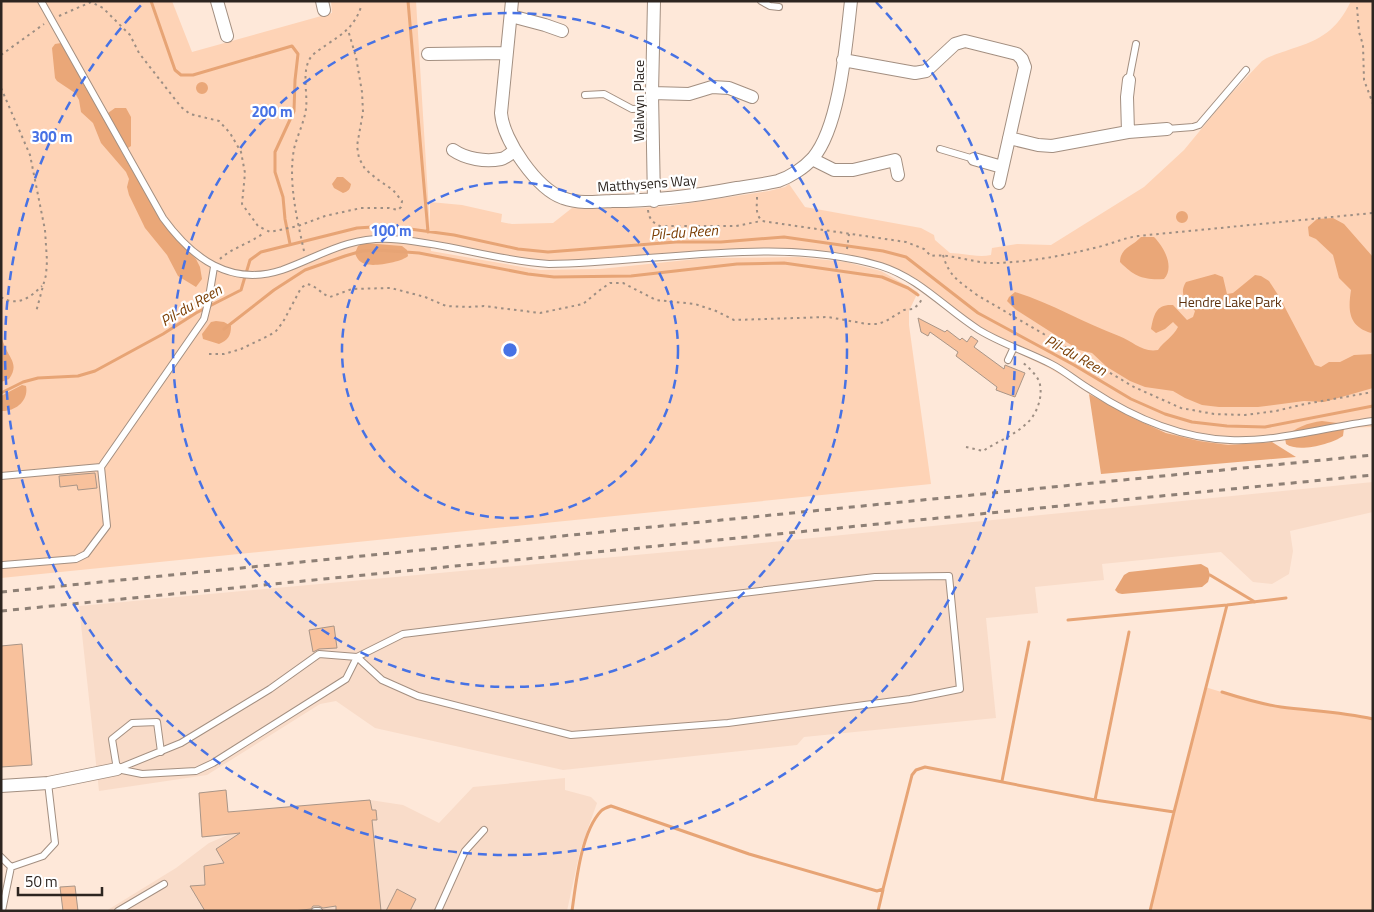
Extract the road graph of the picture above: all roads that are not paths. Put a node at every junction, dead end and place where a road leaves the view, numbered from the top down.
1 (41, 1) edge
2 (217, 1) edge
3 (512, 1) edge
4 (654, 1) edge
5 (760, 1) edge
6 (851, 1) edge
7 (779, 7) dead end
8 (511, 16) junction
9 (562, 31) dead end
10 (227, 36) dead end
11 (1136, 44) dead end
12 (506, 53) junction
13 (428, 54) dead end
14 (844, 60) junction
15 (1246, 70) dead end
16 (1129, 80) joint
17 (652, 94) junction
18 (585, 95) dead end
19 (752, 97) dead end
20 (653, 108) junction
21 (1167, 129) joint
22 (1128, 132) junction
23 (1009, 138) junction
24 (940, 148) dead end
25 (453, 150) dead end
26 (515, 150) junction
27 (812, 159) junction
28 (974, 160) joint
29 (1002, 168) junction
30 (898, 175) dead end
31 (999, 183) dead end
32 (650, 201) junction
33 (214, 267) junction
34 (1014, 346) junction
35 (1009, 357) road end
36 (1373, 421) edge
37 (100, 467) junction
38 (1, 476) edge
39 (3, 565) dead end
40 (357, 657) junction
41 (160, 752) junction
42 (117, 769) junction
43 (48, 783) junction
44 (1, 786) edge
45 (484, 830) dead end
46 (1, 856) edge
47 (11, 867) junction
48 (164, 884) dead end
49 (2, 911) edge
50 (118, 911) edge
51 (315, 911) edge
52 (319, 911) edge
53 (438, 911) edge

1 - 33 lane
2 - 10 street
3 - 8 street, Matthysens Way
4 - 17 street, Walwyn Place
5 - 7 lane
6 - 14 street, Matthysens Way
8 - 9 street
8 - 12 street, Matthysens Way
11 - 16 lane
12 - 13 street
12 - 26 street, Matthysens Way
14 - 23 street
14 - 27 street, Matthysens Way
15 - 21 lane
16 - 22 street
17 - 19 street
17 - 20 street, Walwyn Place
18 - 20 lane
20 - 32 street, Walwyn Place
21 - 22 street
22 - 23 street
23 - 29 street
24 - 28 lane
25 - 26 street
26 - 32 street, Matthysens Way
27 - 30 street
27 - 32 street, Matthysens Way
28 - 29 street
29 - 31 street
33 - 34 lane
33 - 37 lane
34 - 35 lane
34 - 36 lane
37 - 38 lane
37 - 39 lane
40 - 40 lane
40 - 41 lane
40 - 42 lane
41 - 42 lane
41 - 42 lane
42 - 43 street
43 - 44 street
43 - 47 lane
45 - 53 lane
46 - 47 lane
47 - 49 lane
48 - 50 lane
51 - 52 lane

